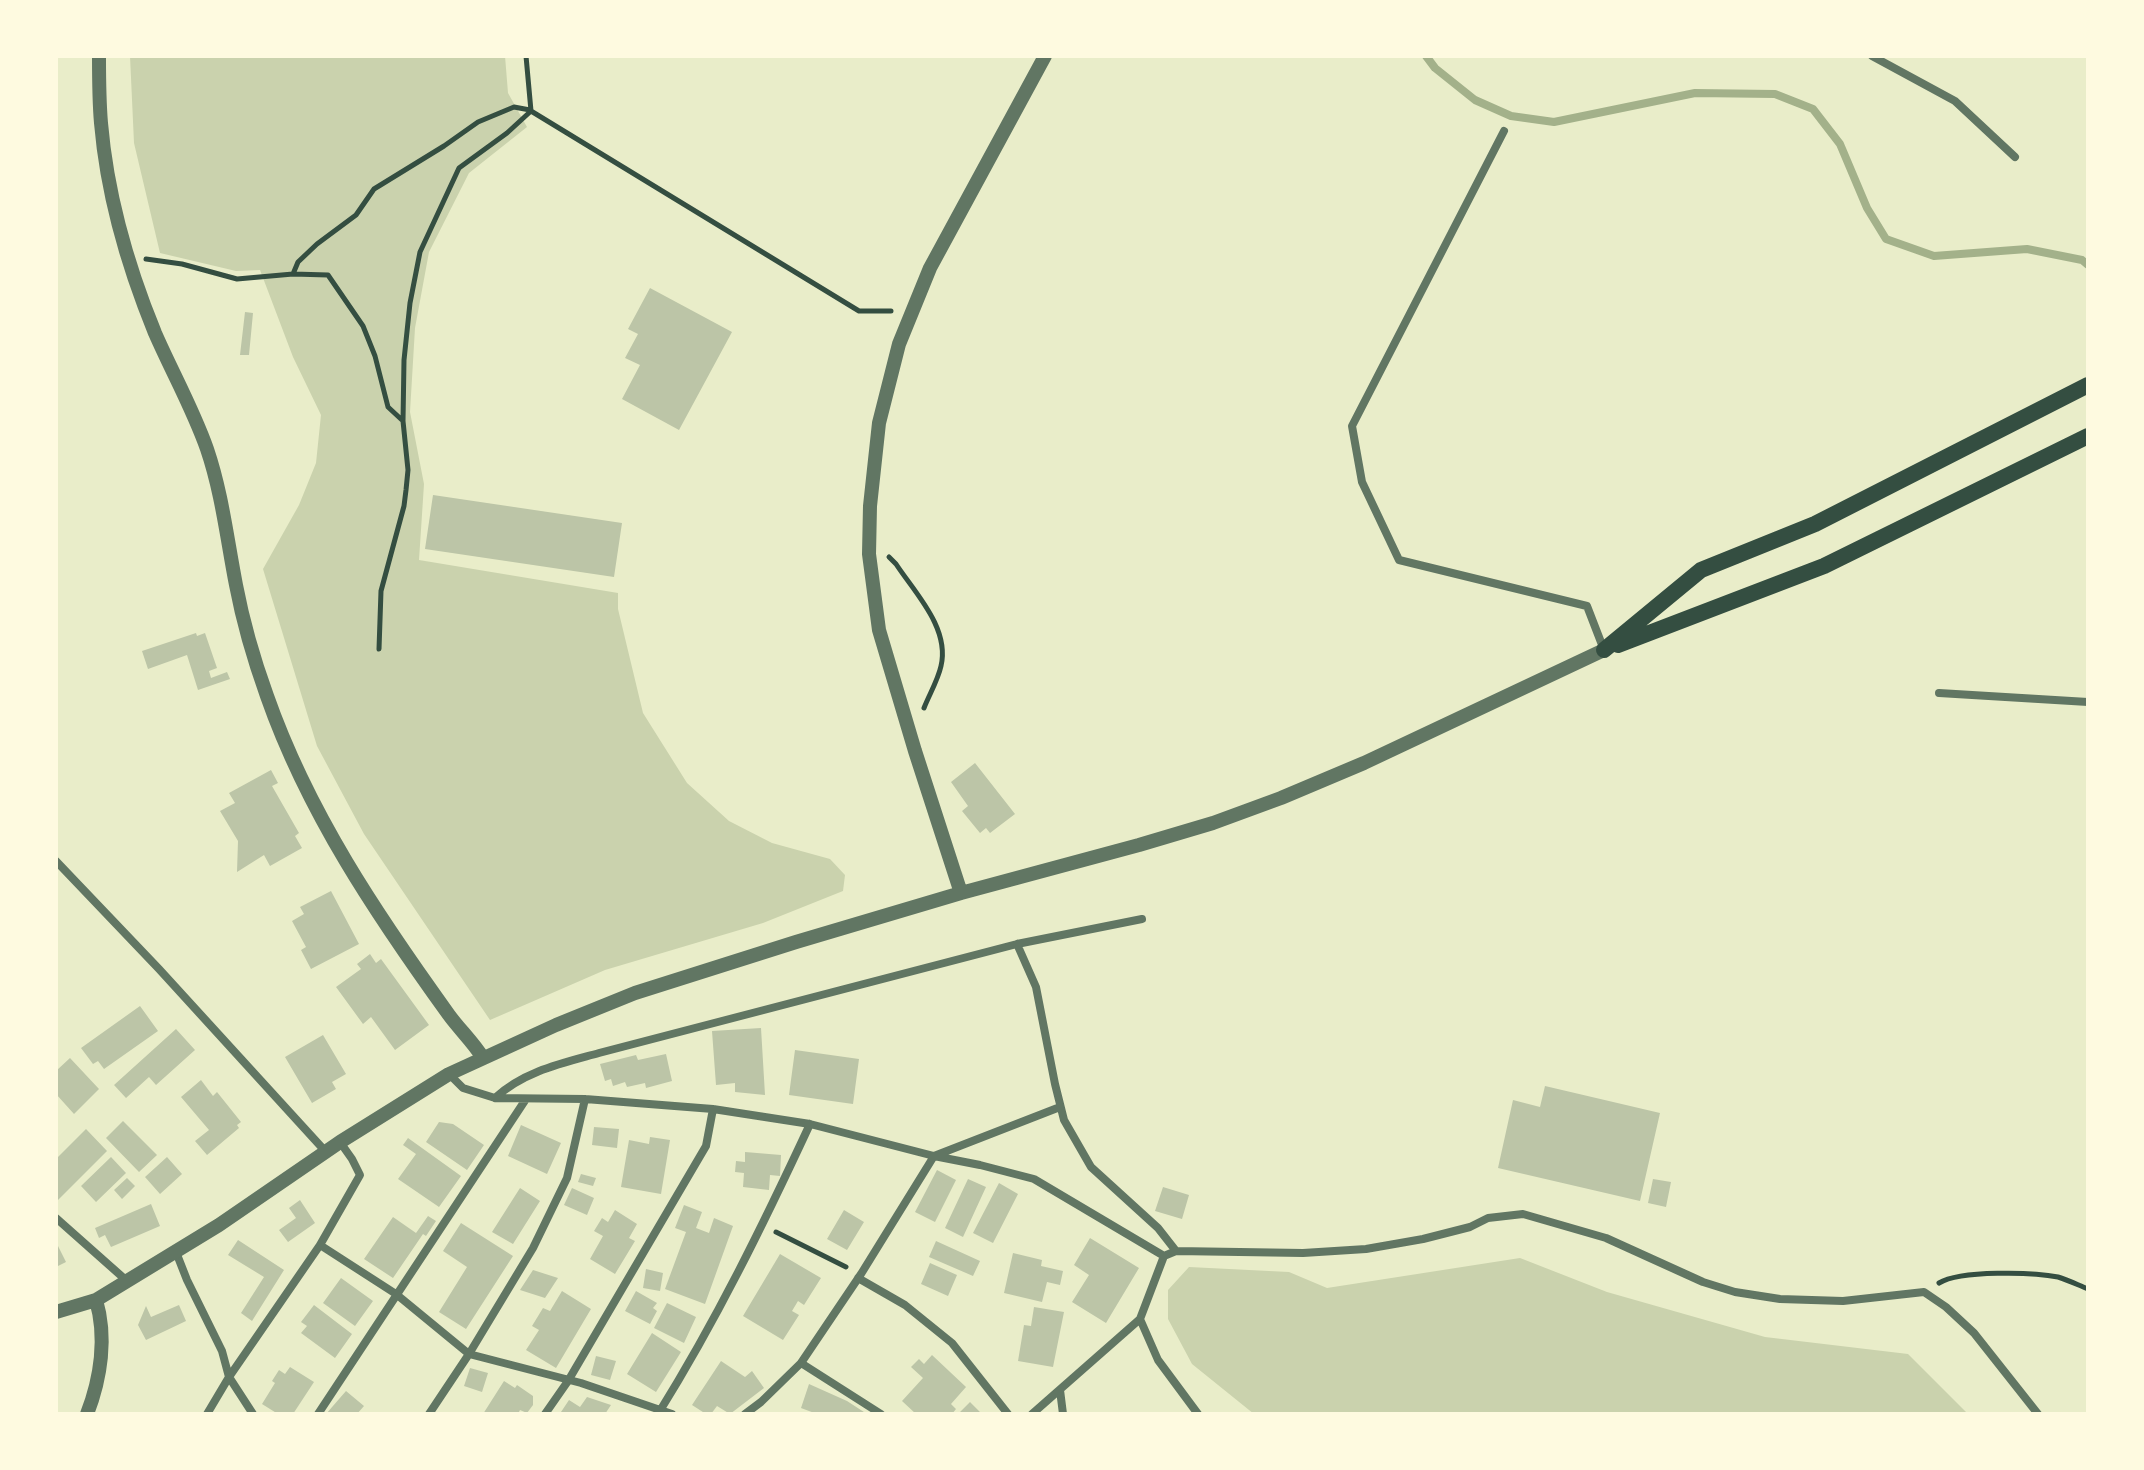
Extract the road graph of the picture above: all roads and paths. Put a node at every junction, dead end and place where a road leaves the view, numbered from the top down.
1 (99, 56) edge
2 (526, 56) edge
3 (1045, 56) edge
4 (1872, 56) edge
5 (531, 111) junction
6 (1504, 131) dead end
7 (2015, 157) dead end
8 (130, 259) junction
9 (293, 274) junction
10 (912, 313) junction
11 (2088, 385) edge
12 (403, 421) junction
13 (2088, 436) edge
14 (869, 554) junction
15 (379, 649) dead end
16 (1604, 650) junction
17 (1939, 693) dead end
18 (2088, 702) edge
19 (907, 726) junction
20 (56, 861) edge
21 (961, 893) junction
22 (1142, 919) dead end
23 (1017, 944) junction
24 (483, 1058) junction
25 (449, 1074) junction
26 (495, 1098) junction
27 (526, 1099) junction
28 (585, 1099) junction
29 (1060, 1107) junction
30 (713, 1109) junction
31 (810, 1124) junction
32 (340, 1142) junction
33 (326, 1152) junction
34 (934, 1156) junction
35 (56, 1218) edge
36 (763, 1225) junction
37 (320, 1245) junction
38 (1176, 1251) junction
39 (176, 1252) junction
40 (1164, 1256) junction
41 (860, 1276) junction
42 (127, 1281) junction
43 (2088, 1289) edge
44 (1924, 1292) junction
45 (396, 1294) junction
46 (96, 1300) junction
47 (56, 1312) edge
48 (1140, 1319) junction
49 (469, 1354) junction
50 (801, 1363) junction
51 (229, 1377) junction
52 (568, 1381) junction
53 (1060, 1390) junction
54 (660, 1412) edge
55 (87, 1414) edge
56 (207, 1414) edge
57 (253, 1414) edge
58 (318, 1414) edge
59 (429, 1414) edge
60 (545, 1414) edge
61 (672, 1414) edge
62 (745, 1414) edge
63 (881, 1414) edge
64 (1008, 1414) edge
65 (1032, 1414) edge
66 (1063, 1414) edge
67 (1198, 1414) edge
68 (2038, 1414) edge

1 - 8 street
2 - 5 path
3 - 10 street
4 - 7 street
5 - 9 path
5 - 10 path
5 - 12 path
6 - 16 street
8 - 9 path
8 - 24 street
9 - 12 path
10 - 14 street
11 - 16 main road
12 - 15 path
13 - 16 main road
14 - 19 street
14 - 19 path
16 - 21 street
17 - 18 street
19 - 21 street
20 - 33 street
21 - 24 street
22 - 23 street
23 - 26 street
23 - 29 street
24 - 25 street
25 - 26 street
25 - 32 street
26 - 27 street
27 - 28 street
27 - 45 street
28 - 30 street
28 - 49 street
29 - 34 street
29 - 38 street
30 - 31 street
30 - 52 street
31 - 34 street
31 - 36 street
32 - 33 street
32 - 37 street
33 - 39 street
34 - 40 street
34 - 41 street
35 - 42 street
36 - 41 path
36 - 54 street
37 - 45 street
37 - 51 street
38 - 40 street
38 - 44 street
39 - 42 street
39 - 51 street
40 - 48 street
41 - 50 street
41 - 64 street
42 - 46 street
43 - 44 path
44 - 68 street
45 - 49 street
45 - 58 street
46 - 47 street
46 - 55 street
48 - 53 street
48 - 67 street
49 - 52 street
49 - 59 street
50 - 62 street
50 - 63 street
51 - 56 street
51 - 57 street
52 - 54 street
52 - 60 street
53 - 65 street
53 - 66 street
54 - 61 street

